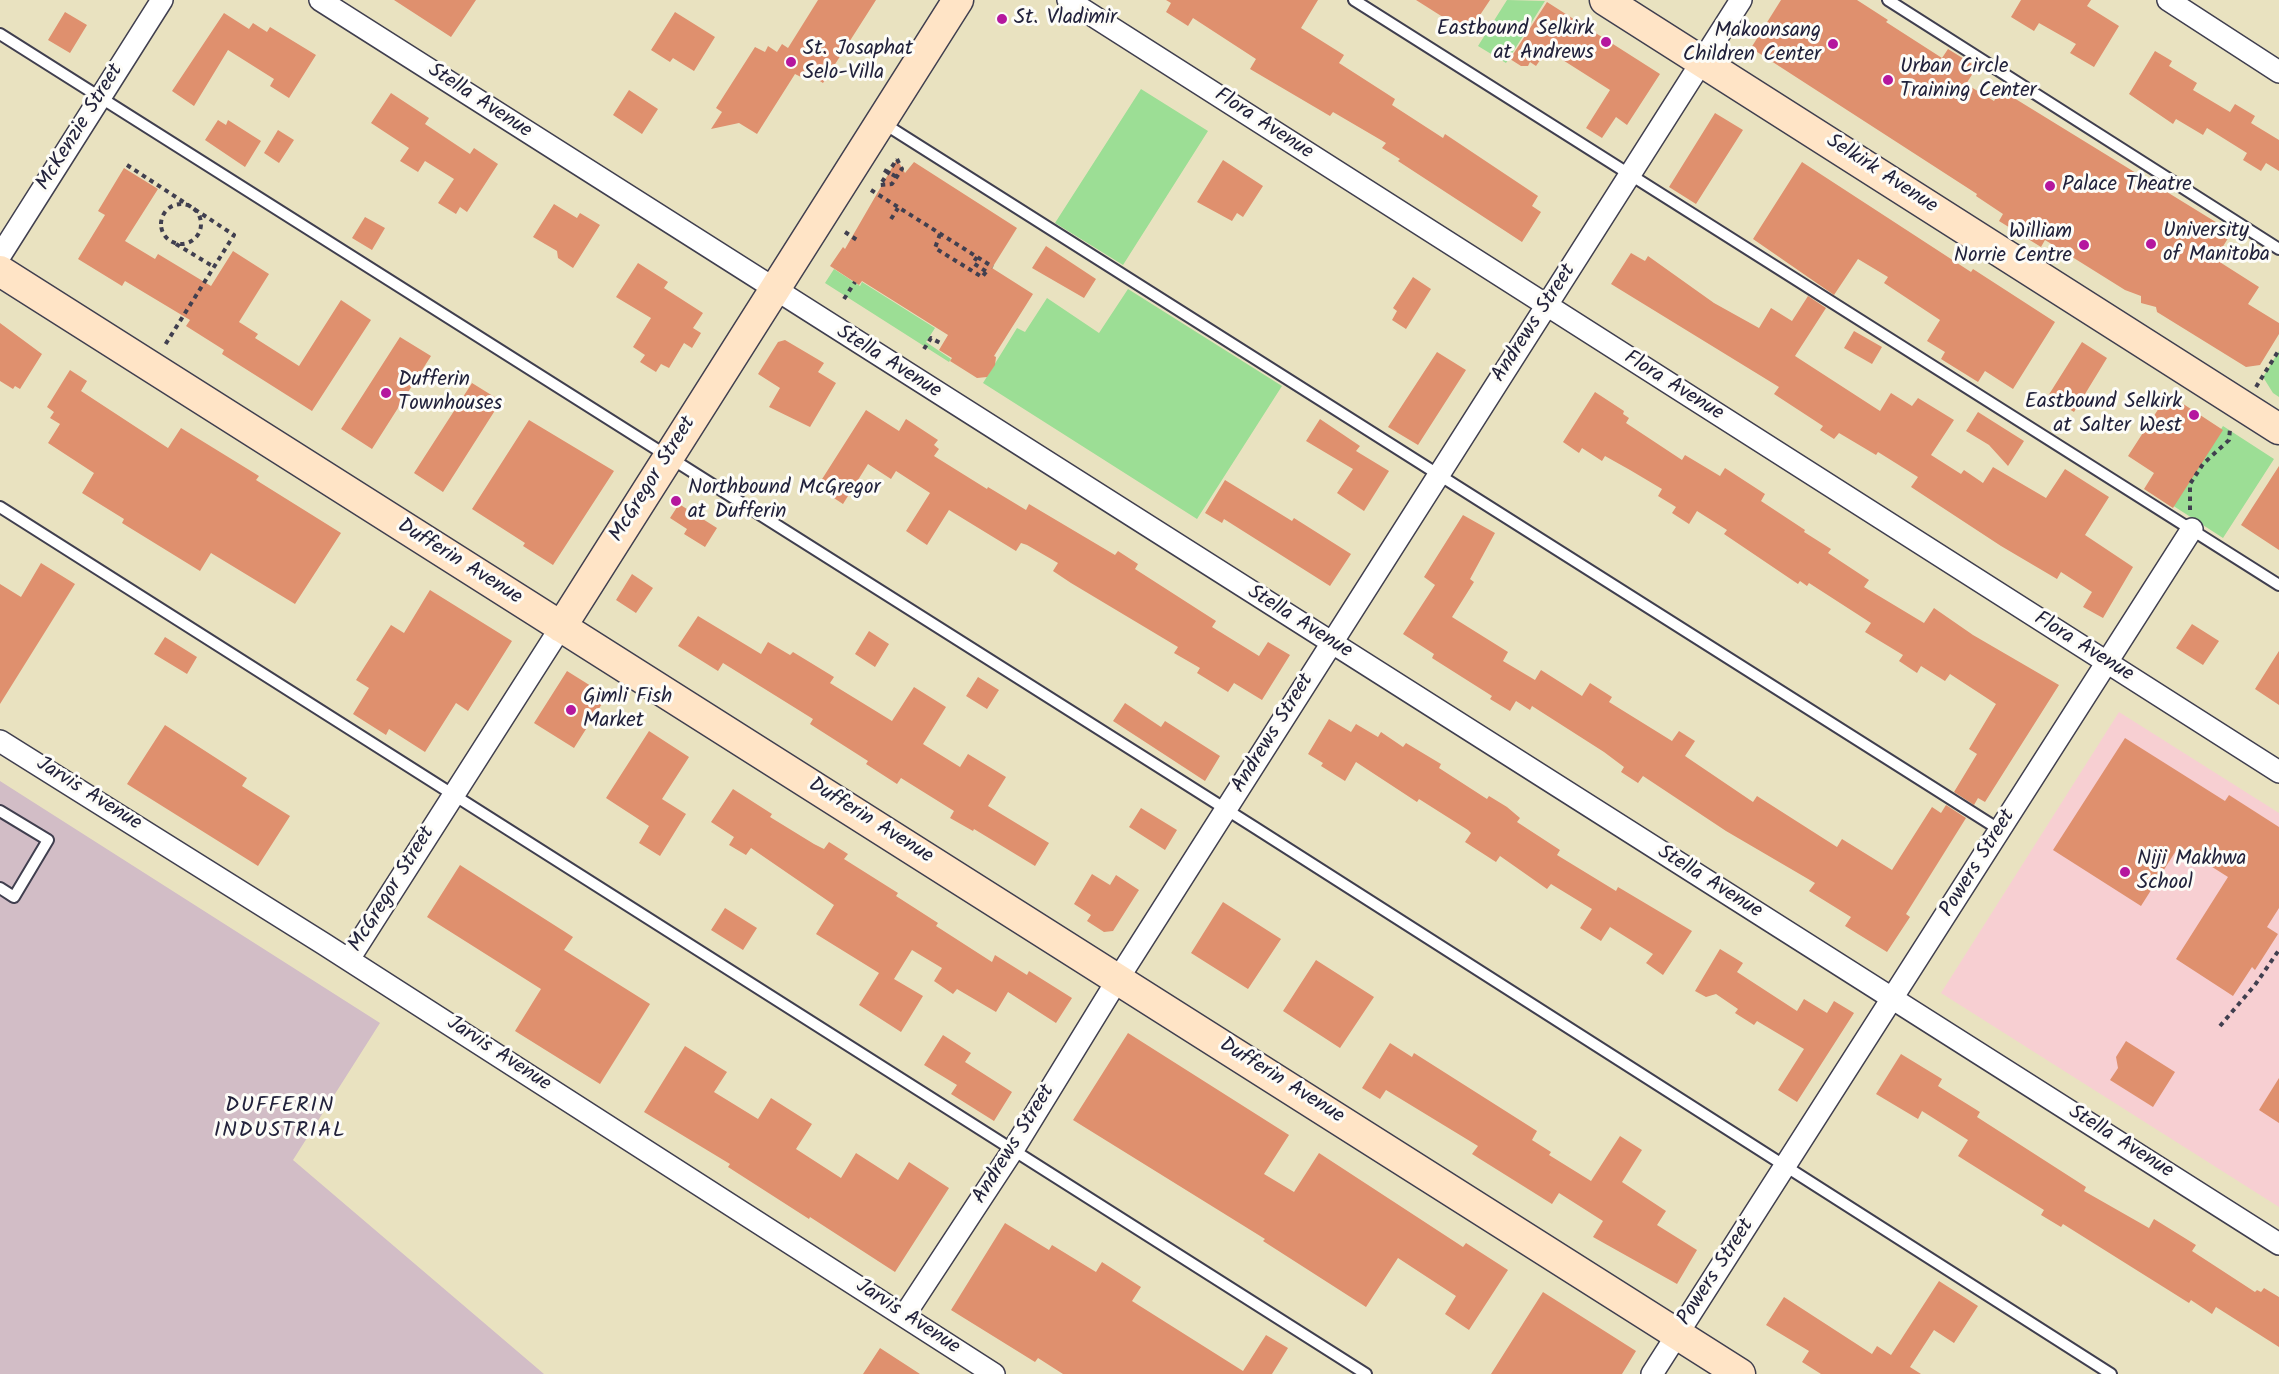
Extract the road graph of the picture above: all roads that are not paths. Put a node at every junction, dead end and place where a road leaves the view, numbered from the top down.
1 (162, 0) edge
2 (320, 0) edge
3 (958, 0) edge
4 (1068, 0) edge
5 (1354, 0) edge
6 (1605, 0) edge
7 (1741, 0) edge
8 (1888, 0) edge
9 (2168, 0) edge
10 (0, 34) edge
11 (1702, 62) junction
12 (2279, 72) edge
13 (100, 98) junction
14 (880, 122) junction
15 (1629, 175) junction
16 (2279, 249) edge
17 (0, 256) edge
18 (0, 271) edge
19 (773, 290) junction
20 (1546, 307) junction
21 (2279, 429) edge
22 (668, 459) junction
23 (1438, 474) junction
24 (0, 507) edge
25 (2192, 529) junction
26 (2279, 585) edge
27 (561, 627) junction
28 (1331, 643) junction
29 (2107, 663) junction
30 (0, 741) edge
31 (2279, 772) edge
32 (454, 795) junction
33 (1227, 809) junction
34 (0, 811) edge
35 (2000, 830) junction
36 (0, 888) edge
37 (349, 959) junction
38 (1118, 979) junction
39 (1893, 1000) junction
40 (1013, 1150) junction
41 (1785, 1168) junction
42 (2279, 1244) edge
43 (904, 1316) junction
44 (1677, 1335) junction
45 (994, 1374) edge
46 (1366, 1374) edge
47 (1652, 1374) edge
48 (1740, 1374) edge
49 (2110, 1374) edge

1 - 13 street, McKenzie Street
2 - 19 street, Stella Avenue
3 - 14 main road, McGregor Street
4 - 20 street, Flora Avenue
5 - 15 lane
6 - 11 main road, Selkirk Avenue
7 - 11 street, Andrews Street
8 - 16 lane
9 - 12 street
10 - 13 lane
11 - 15 street, Andrews Street
11 - 21 main road, Selkirk Avenue
13 - 17 street, McKenzie Street
13 - 22 lane
14 - 19 main road, McGregor Street
14 - 23 lane
15 - 20 street, Andrews Street
15 - 25 lane
18 - 27 main road, Dufferin Avenue
19 - 22 main road, McGregor Street
19 - 28 street, Stella Avenue
20 - 23 street, Andrews Street
20 - 29 street, Flora Avenue
22 - 27 main road, McGregor Street
22 - 33 lane
23 - 28 street, Andrews Street
23 - 35 lane
24 - 32 lane
25 - 26 lane
25 - 29 street, Powers Street
27 - 32 street, McGregor Street
27 - 38 main road, Dufferin Avenue
28 - 33 street, Andrews Street
28 - 39 street, Stella Avenue
29 - 31 street, Flora Avenue
29 - 35 street, Powers Street
30 - 37 street, Jarvis Avenue
32 - 37 street, McGregor Street
32 - 40 lane
33 - 38 street, Andrews Street
33 - 41 lane
34 - 36 lane
35 - 39 street, Powers Street
37 - 43 street, Jarvis Avenue
38 - 40 street, Andrews Street
38 - 44 main road, Dufferin Avenue
39 - 41 street, Powers Street
39 - 42 street, Stella Avenue
40 - 43 street, Andrews Street
40 - 46 lane
41 - 44 street, Powers Street
41 - 49 lane
43 - 45 street, Jarvis Avenue
44 - 47 street, Powers Street
44 - 48 main road, Dufferin Avenue

